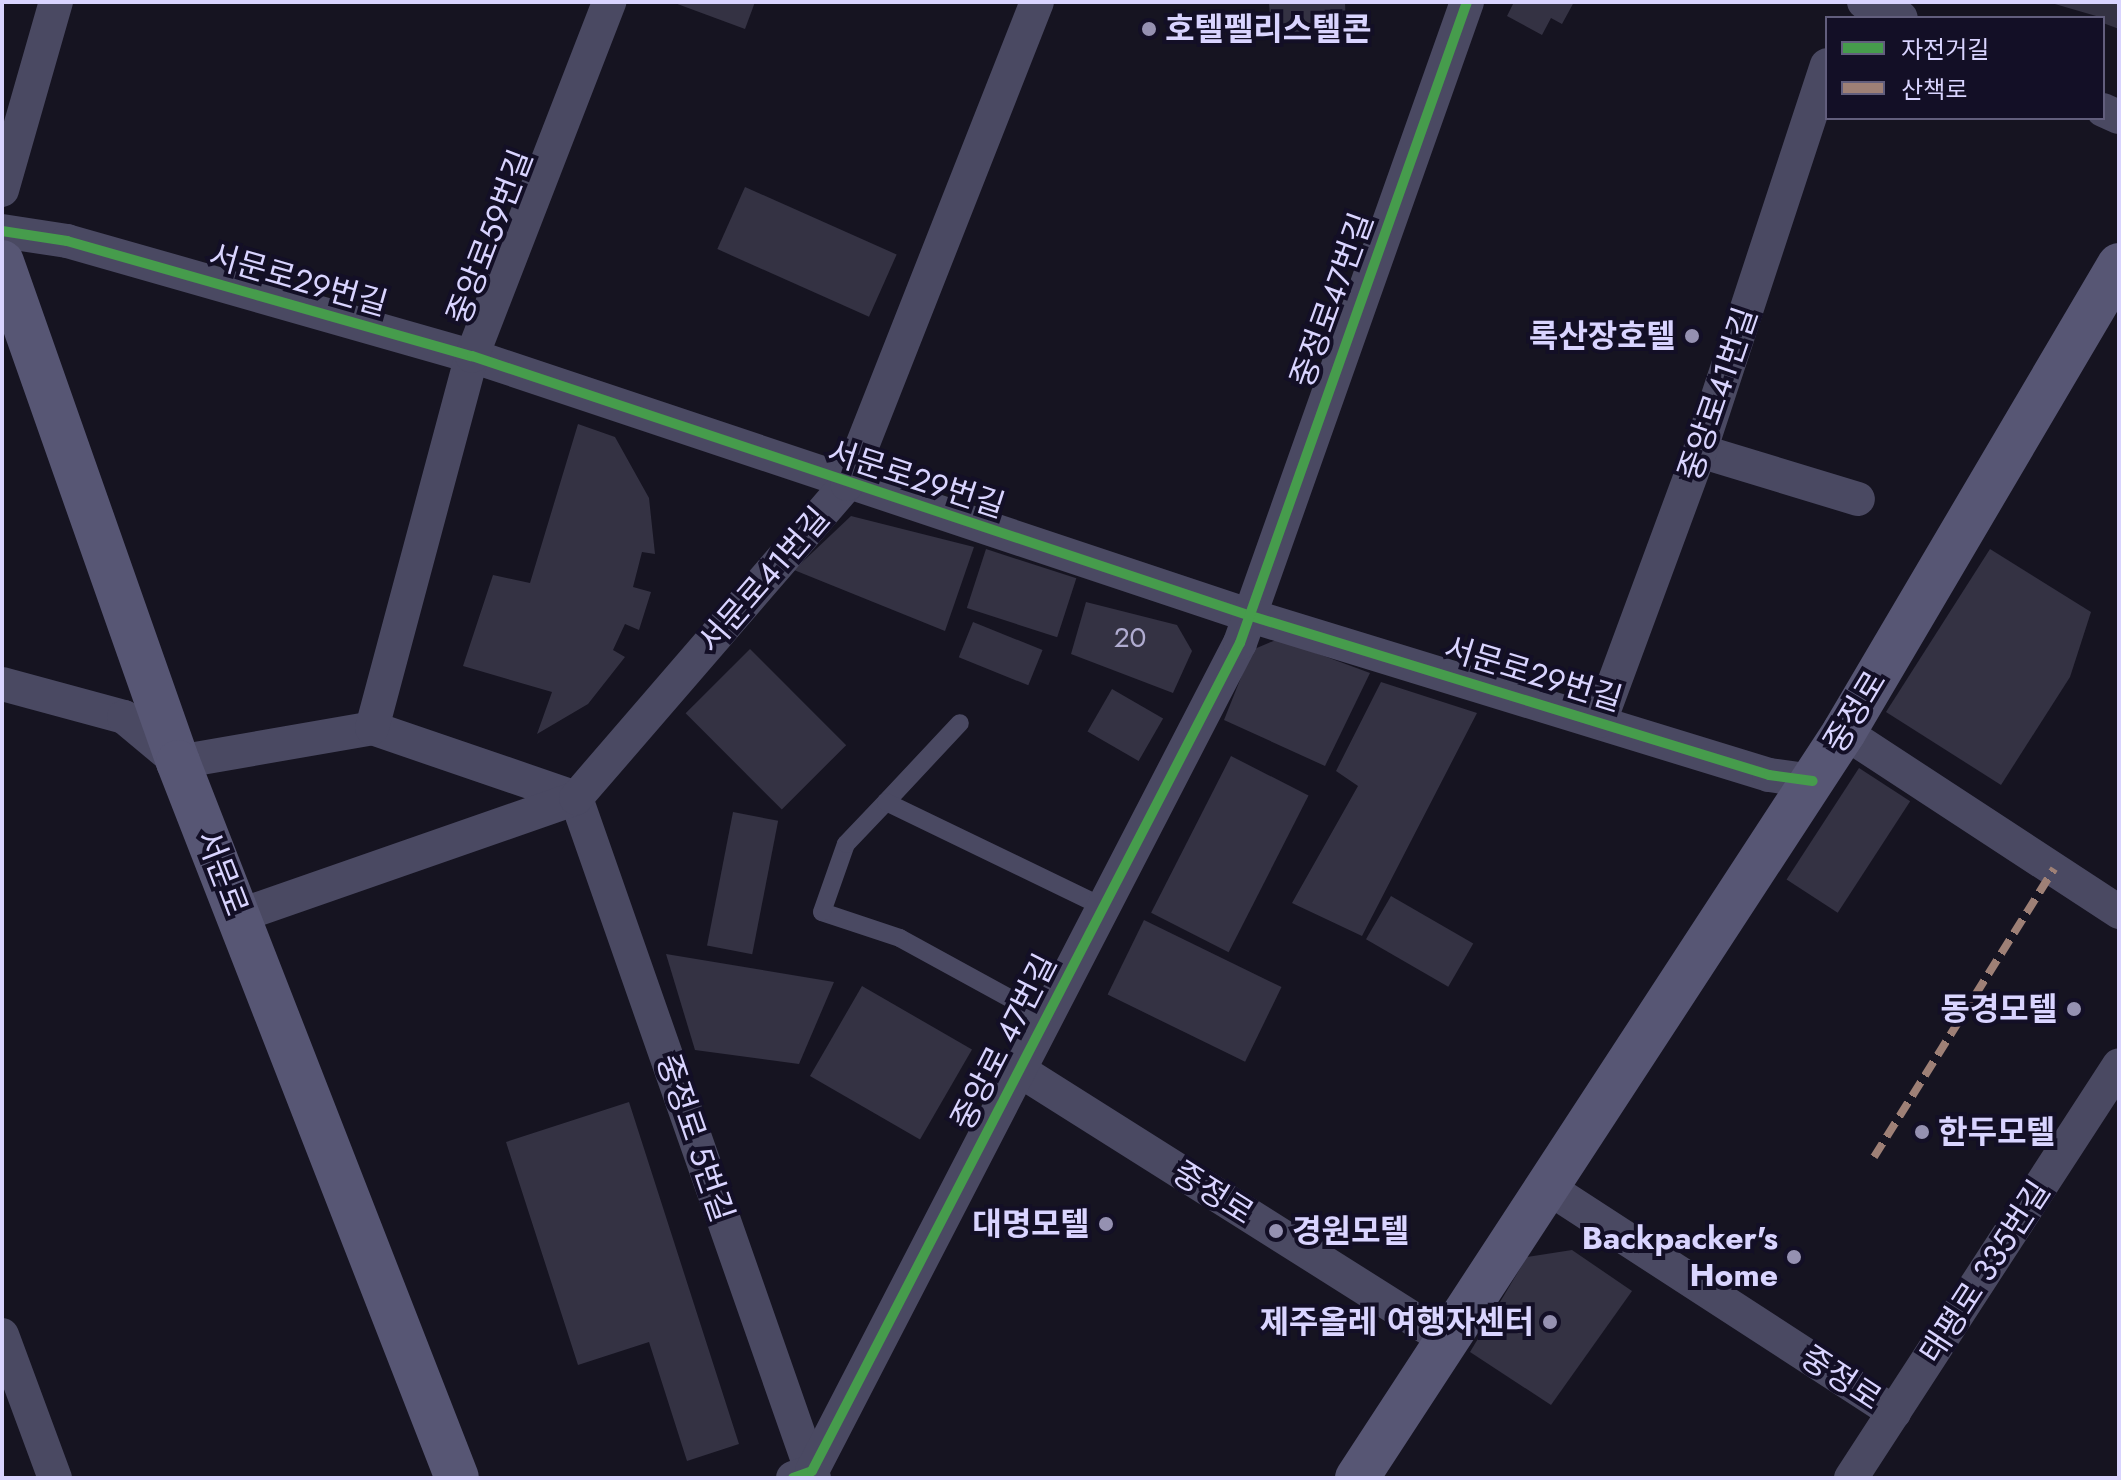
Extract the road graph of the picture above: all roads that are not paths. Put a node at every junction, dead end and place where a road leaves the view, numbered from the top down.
1 (56, 2) edge
2 (609, 2) edge
3 (1037, 2) edge
4 (1467, 2) edge
5 (1864, 2) edge
6 (1896, 16) edge
7 (1825, 71) edge
8 (2, 190) edge
9 (2, 231) edge
10 (2, 262) edge
11 (2119, 265) edge
12 (472, 356) junction
13 (1700, 451) junction
14 (847, 484) junction
15 (1858, 499) dead end
16 (1251, 616) junction
17 (2, 684) edge
18 (1600, 721) junction
19 (960, 723) dead end
20 (372, 728) junction
21 (1844, 732) junction
22 (178, 762) junction
23 (1813, 781) junction
24 (576, 798) junction
25 (886, 802) junction
26 (1103, 907) junction
27 (2119, 912) edge
28 (238, 916) junction
29 (1046, 1018) junction
30 (2119, 1065) edge
31 (1019, 1070) junction
32 (1547, 1187) junction
33 (2, 1335) edge
34 (1447, 1340) junction
35 (1894, 1412) junction
36 (806, 1476) edge
37 (55, 1478) edge
38 (457, 1478) edge
39 (1357, 1478) edge
40 (1851, 1478) edge

1 - 8 street
2 - 12 street, 중앙로59번길
3 - 14 street, 서문로41번길
4 - 16 street, 중정로47번길
5 - 6 street
7 - 13 street, 중앙로41번길
9 - 12 street, 서문로29번길
10 - 22 street, 서문로
11 - 21 street, 중정로
12 - 14 street, 서문로29번길
12 - 20 street, 중앙로59번길
13 - 15 street
13 - 18 street, 중앙로41번길
14 - 16 street, 서문로29번길
14 - 24 street, 서문로41번길
16 - 18 street, 서문로29번길
16 - 26 street, 중앙로 47번길
17 - 22 street
18 - 23 street, 서문로29번길
19 - 25 lane
20 - 22 street
20 - 24 street
21 - 23 street, 중정로
21 - 27 street
22 - 28 street, 서문로
23 - 32 street, 중정로
24 - 28 street, 서문로41번길
24 - 36 street, 중정로 5번길
25 - 26 lane
25 - 29 lane
26 - 29 street, 중앙로 47번길
28 - 38 street, 서문로
29 - 31 street, 중앙로 47번길
30 - 35 street, 태평로 335번길
31 - 34 street, 중정로
31 - 36 street, 중앙로 47번길
32 - 34 street, 중정로
32 - 35 street, 중정로
33 - 37 street
34 - 39 street, 중정로
35 - 40 street, 태평로 335번길

